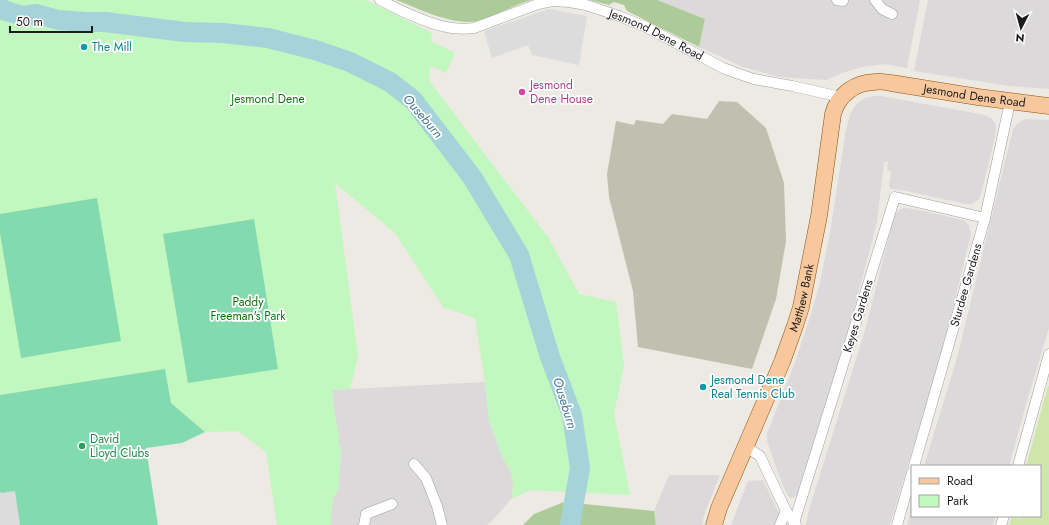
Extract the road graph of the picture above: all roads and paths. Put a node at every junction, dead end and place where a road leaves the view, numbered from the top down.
1 (380, 0) edge
2 (875, 0) edge
3 (892, 14) dead end
4 (841, 97) junction
5 (1010, 102) junction
6 (1049, 106) edge
7 (985, 218) junction
8 (1049, 354) edge
9 (746, 447) junction
10 (414, 464) dead end
11 (914, 465) edge
12 (1018, 465) edge
13 (911, 476) edge
14 (392, 504) dead end
15 (786, 511) junction
16 (795, 524) edge
17 (364, 525) edge
18 (442, 525) edge
19 (714, 525) edge
20 (780, 525) edge
21 (897, 525) edge

1 - 4 street, Jesmond Dene Road
2 - 3 street
4 - 5 main road, Jesmond Dene Road
4 - 9 main road, Matthew Bank
5 - 6 main road, Jesmond Dene Road
5 - 7 street, Sturdee Gardens
7 - 11 street, Sturdee Gardens
7 - 16 street, Keyes Gardens
8 - 12 street
9 - 15 street
9 - 19 main road, Matthew Bank
10 - 18 street
13 - 21 street
14 - 17 street
15 - 16 street
15 - 20 street

